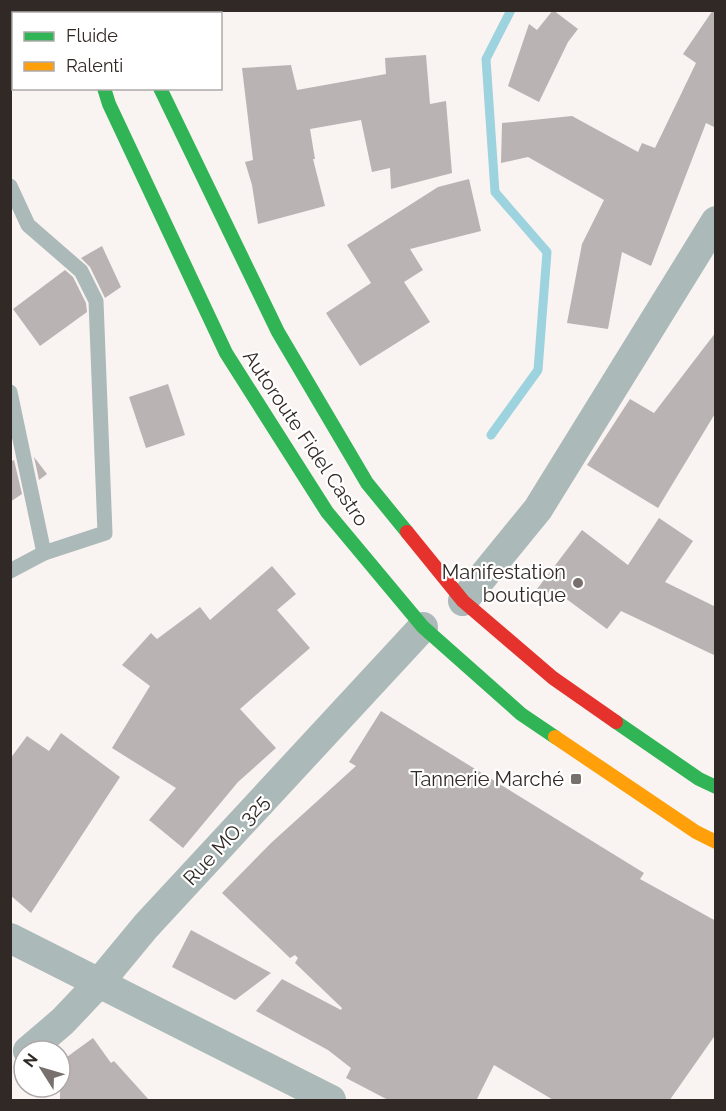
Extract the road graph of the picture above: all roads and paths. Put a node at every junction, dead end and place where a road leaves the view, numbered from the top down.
1 (105, 90) edge
2 (161, 90) edge
3 (10, 186) edge
4 (716, 221) edge
5 (10, 392) edge
6 (44, 553) junction
7 (10, 571) edge
8 (463, 601) junction
9 (423, 627) junction
10 (716, 787) edge
11 (716, 842) edge
12 (10, 938) edge
13 (98, 984) junction
14 (42, 1039) edge
15 (331, 1101) edge

1 - 9 highway, Autoroute Fidel Castro
2 - 8 highway, Autoroute Fidel Castro
3 - 6 lane
4 - 8 street
5 - 6 lane
6 - 7 lane
8 - 10 highway, Autoroute Fidel Castro
9 - 11 highway, Autoroute Fidel Castro
9 - 13 street, Rue MO. 325
12 - 13 street
13 - 14 street, Rue MO. 325
13 - 15 street

